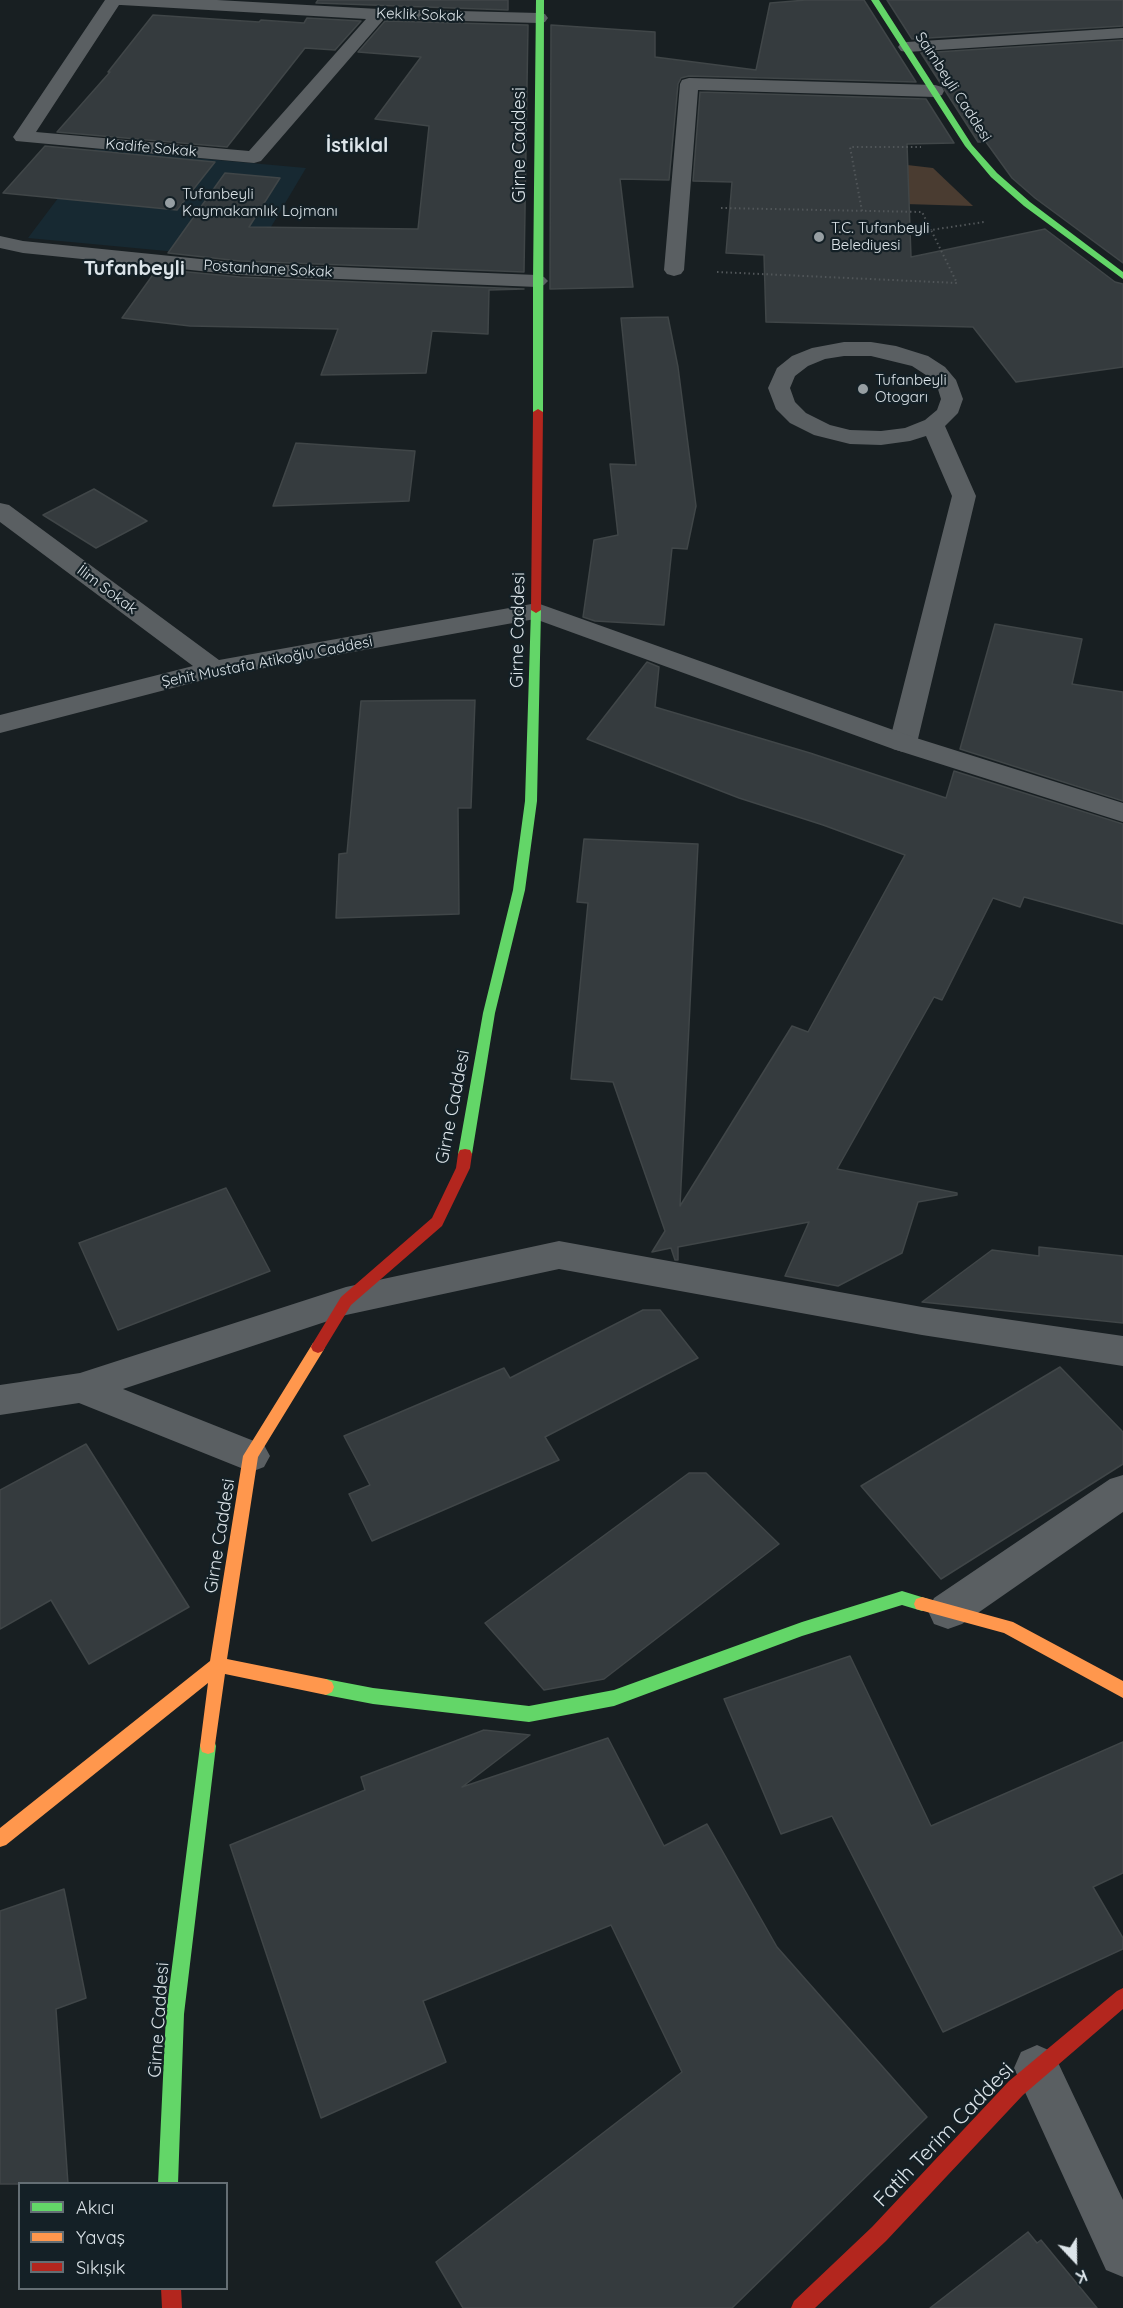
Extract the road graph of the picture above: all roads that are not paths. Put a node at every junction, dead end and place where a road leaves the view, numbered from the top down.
1 (114, 0) edge
2 (121, 0) edge
3 (540, 0) edge
4 (875, 0) edge
5 (379, 14) junction
6 (539, 18) junction
7 (1123, 33) edge
8 (907, 47) junction
9 (934, 91) junction
10 (0, 242) edge
11 (674, 270) road end
12 (1123, 276) edge
13 (537, 281) junction
14 (933, 425) junction
15 (0, 510) edge
16 (537, 611) junction
17 (214, 669) junction
18 (0, 724) edge
19 (903, 743) junction
20 (1123, 813) edge
21 (346, 1301) junction
22 (1123, 1351) edge
23 (81, 1388) junction
24 (0, 1400) edge
25 (251, 1456) junction
26 (1123, 1491) edge
27 (948, 1611) junction
28 (218, 1665) junction
29 (1123, 1690) edge
30 (0, 1839) edge
31 (1123, 1997) edge
32 (1037, 2068) junction
33 (168, 2182) edge
34 (1123, 2253) edge
35 (171, 2290) edge
36 (172, 2308) edge
37 (801, 2308) edge

1 - 5 street, Kadife Sokak
2 - 5 street, Keklik Sokak
3 - 6 street, Girne Caddesi
4 - 8 street, Saimbeyli Caddesi
5 - 6 street, Keklik Sokak
6 - 13 street, Girne Caddesi
7 - 8 street
8 - 9 street, Saimbeyli Caddesi
9 - 11 street
9 - 12 street, Saimbeyli Caddesi
10 - 13 street, Postanhane Sokak
13 - 16 street, Girne Caddesi
14 - 14 street
14 - 19 street
15 - 17 street, İlim Sokak
16 - 17 street, Şehit Mustafa Atikoğlu Caddesi
16 - 19 street
16 - 21 street, Girne Caddesi
17 - 18 street, Şehit Mustafa Atikoğlu Caddesi
19 - 20 street
21 - 22 street
21 - 23 street
21 - 25 street, Girne Caddesi
23 - 24 street
23 - 25 street
25 - 28 street, Girne Caddesi
26 - 27 street
27 - 28 street
27 - 29 street
28 - 30 street
28 - 33 street, Girne Caddesi
31 - 32 street, Fatih Terim Caddesi
32 - 34 street
32 - 37 street, Fatih Terim Caddesi
35 - 36 street

